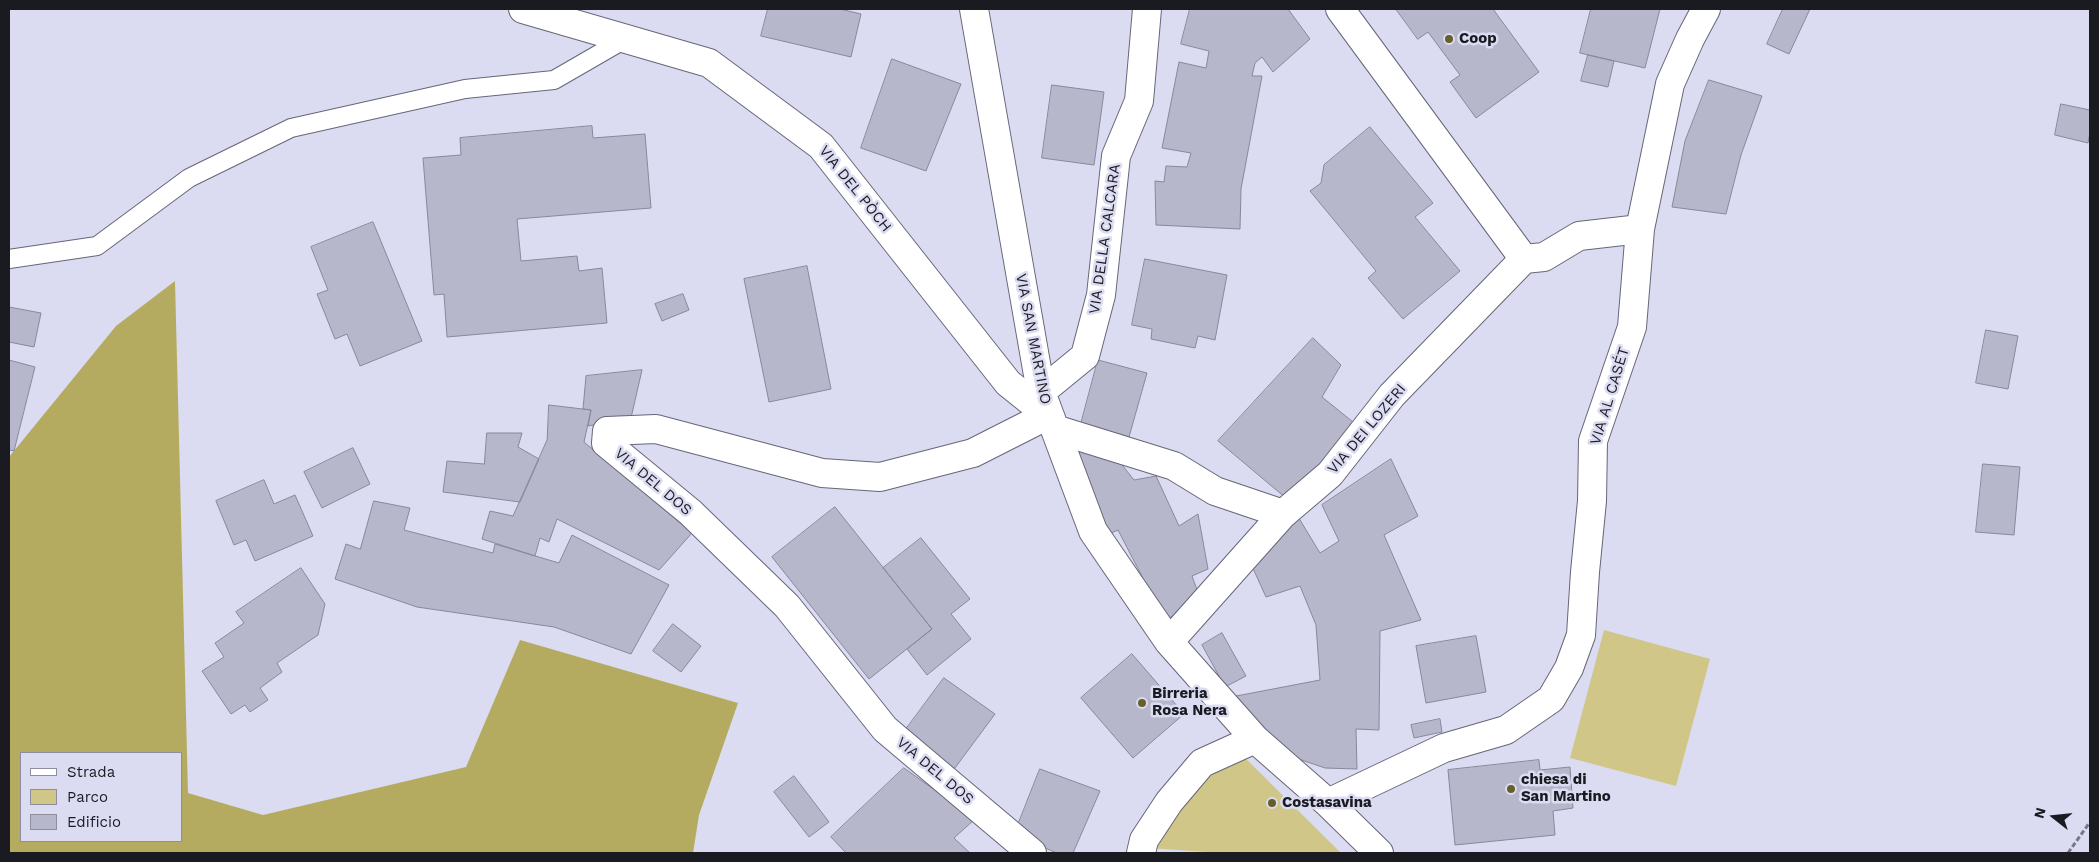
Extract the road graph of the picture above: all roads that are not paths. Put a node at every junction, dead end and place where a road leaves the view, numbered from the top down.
1 (523, 9) edge
2 (974, 9) edge
3 (1147, 9) edge
4 (1340, 9) edge
5 (1706, 9) edge
6 (625, 39) junction
7 (1640, 229) junction
8 (9, 259) edge
9 (1524, 259) junction
10 (1048, 412) junction
11 (1283, 514) junction
12 (1169, 642) junction
13 (1255, 739) junction
14 (1328, 803) junction
15 (1138, 849) edge
16 (1377, 852) edge
17 (1032, 853) edge

1 - 6 street, VIA DEL PÒCH
2 - 10 street, VIA SAN MARTINO
3 - 10 street, VIA DELLA CALCARA
4 - 9 street
5 - 7 street, VIA AL CASÉT
6 - 8 lane
6 - 10 street, VIA DEL PÒCH
7 - 9 street
7 - 14 street, VIA AL CASÉT
9 - 11 street, VIA DEI LOZERI
10 - 11 street
10 - 12 street, VIA SAN MARTINO
10 - 17 street, VIA DEL DOS
11 - 12 street, VIA DEI LOZERI
12 - 13 street, VIA SAN MARTINO
13 - 14 street, VIA SAN MARTINO
13 - 15 street
14 - 16 street, VIA SAN MARTINO

